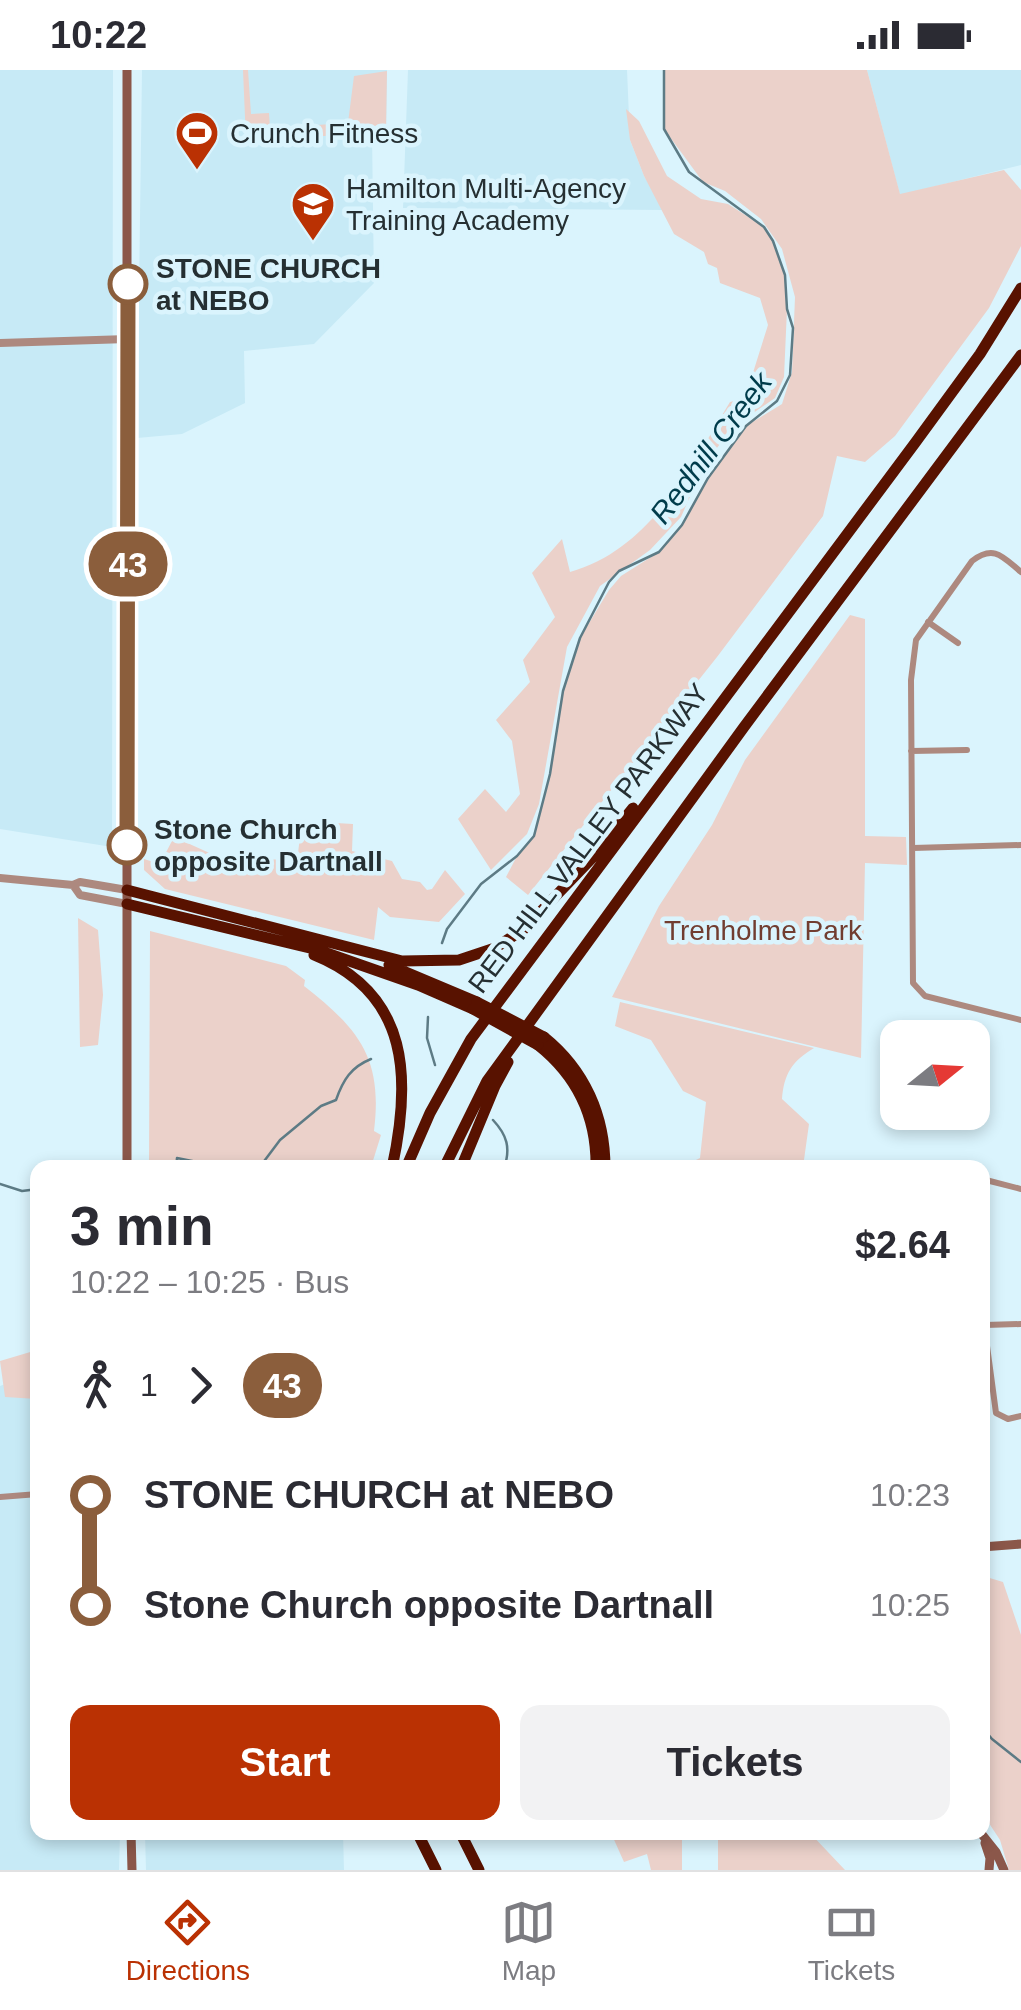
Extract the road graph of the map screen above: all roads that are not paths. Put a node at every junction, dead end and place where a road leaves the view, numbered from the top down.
1 (127, 70) edge
2 (1021, 288) edge
3 (128, 339) junction
4 (0, 343) edge
5 (1021, 354) edge
6 (1021, 572) edge
7 (928, 622) junction
8 (958, 643) dead end
9 (911, 750) junction
10 (967, 750) dead end
11 (667, 774) junction
12 (1021, 846) edge
13 (913, 848) junction
14 (0, 878) edge
15 (127, 897) junction
16 (258, 935) junction
17 (342, 948) junction
18 (475, 1006) junction
19 (535, 1014) junction
20 (1021, 1020) edge
21 (541, 1041) junction
22 (127, 1160) edge
23 (394, 1160) edge
24 (409, 1160) edge
25 (448, 1160) edge
26 (465, 1160) edge
27 (596, 1160) edge
28 (604, 1160) edge
29 (990, 1182) edge
30 (1021, 1189) edge
31 (1021, 1324) edge
32 (990, 1325) edge
33 (990, 1365) edge
34 (1021, 1416) edge
35 (30, 1495) edge
36 (0, 1497) edge
37 (1021, 1544) edge
38 (990, 1546) edge
39 (131, 1840) edge
40 (422, 1840) edge
41 (464, 1840) edge
42 (982, 1840) edge
43 (986, 1840) edge
44 (132, 1870) edge
45 (436, 1870) edge
46 (479, 1870) edge
47 (988, 1870) edge
48 (1004, 1870) edge

1 - 3 main road
2 - 11 highway, RED HILL VALLEY PARKWAY
3 - 4 street
3 - 15 main road
5 - 19 highway, RED HILL VALLEY PARKWAY
6 - 7 street
7 - 8 street
7 - 9 street
9 - 10 street
9 - 13 street
11 - 17 highway
11 - 24 highway, RED HILL VALLEY PARKWAY
12 - 13 street
13 - 20 street
14 - 15 street
15 - 16 highway
15 - 17 highway
15 - 22 main road
16 - 18 highway
16 - 23 highway
17 - 18 highway
18 - 21 highway, bridge
19 - 25 highway, RED HILL VALLEY PARKWAY
19 - 26 highway
21 - 27 highway
21 - 28 highway
29 - 30 street
31 - 32 street
33 - 34 street
35 - 36 street
37 - 38 main road
39 - 44 main road
40 - 45 highway
41 - 46 highway
42 - 47 main road
43 - 48 main road

